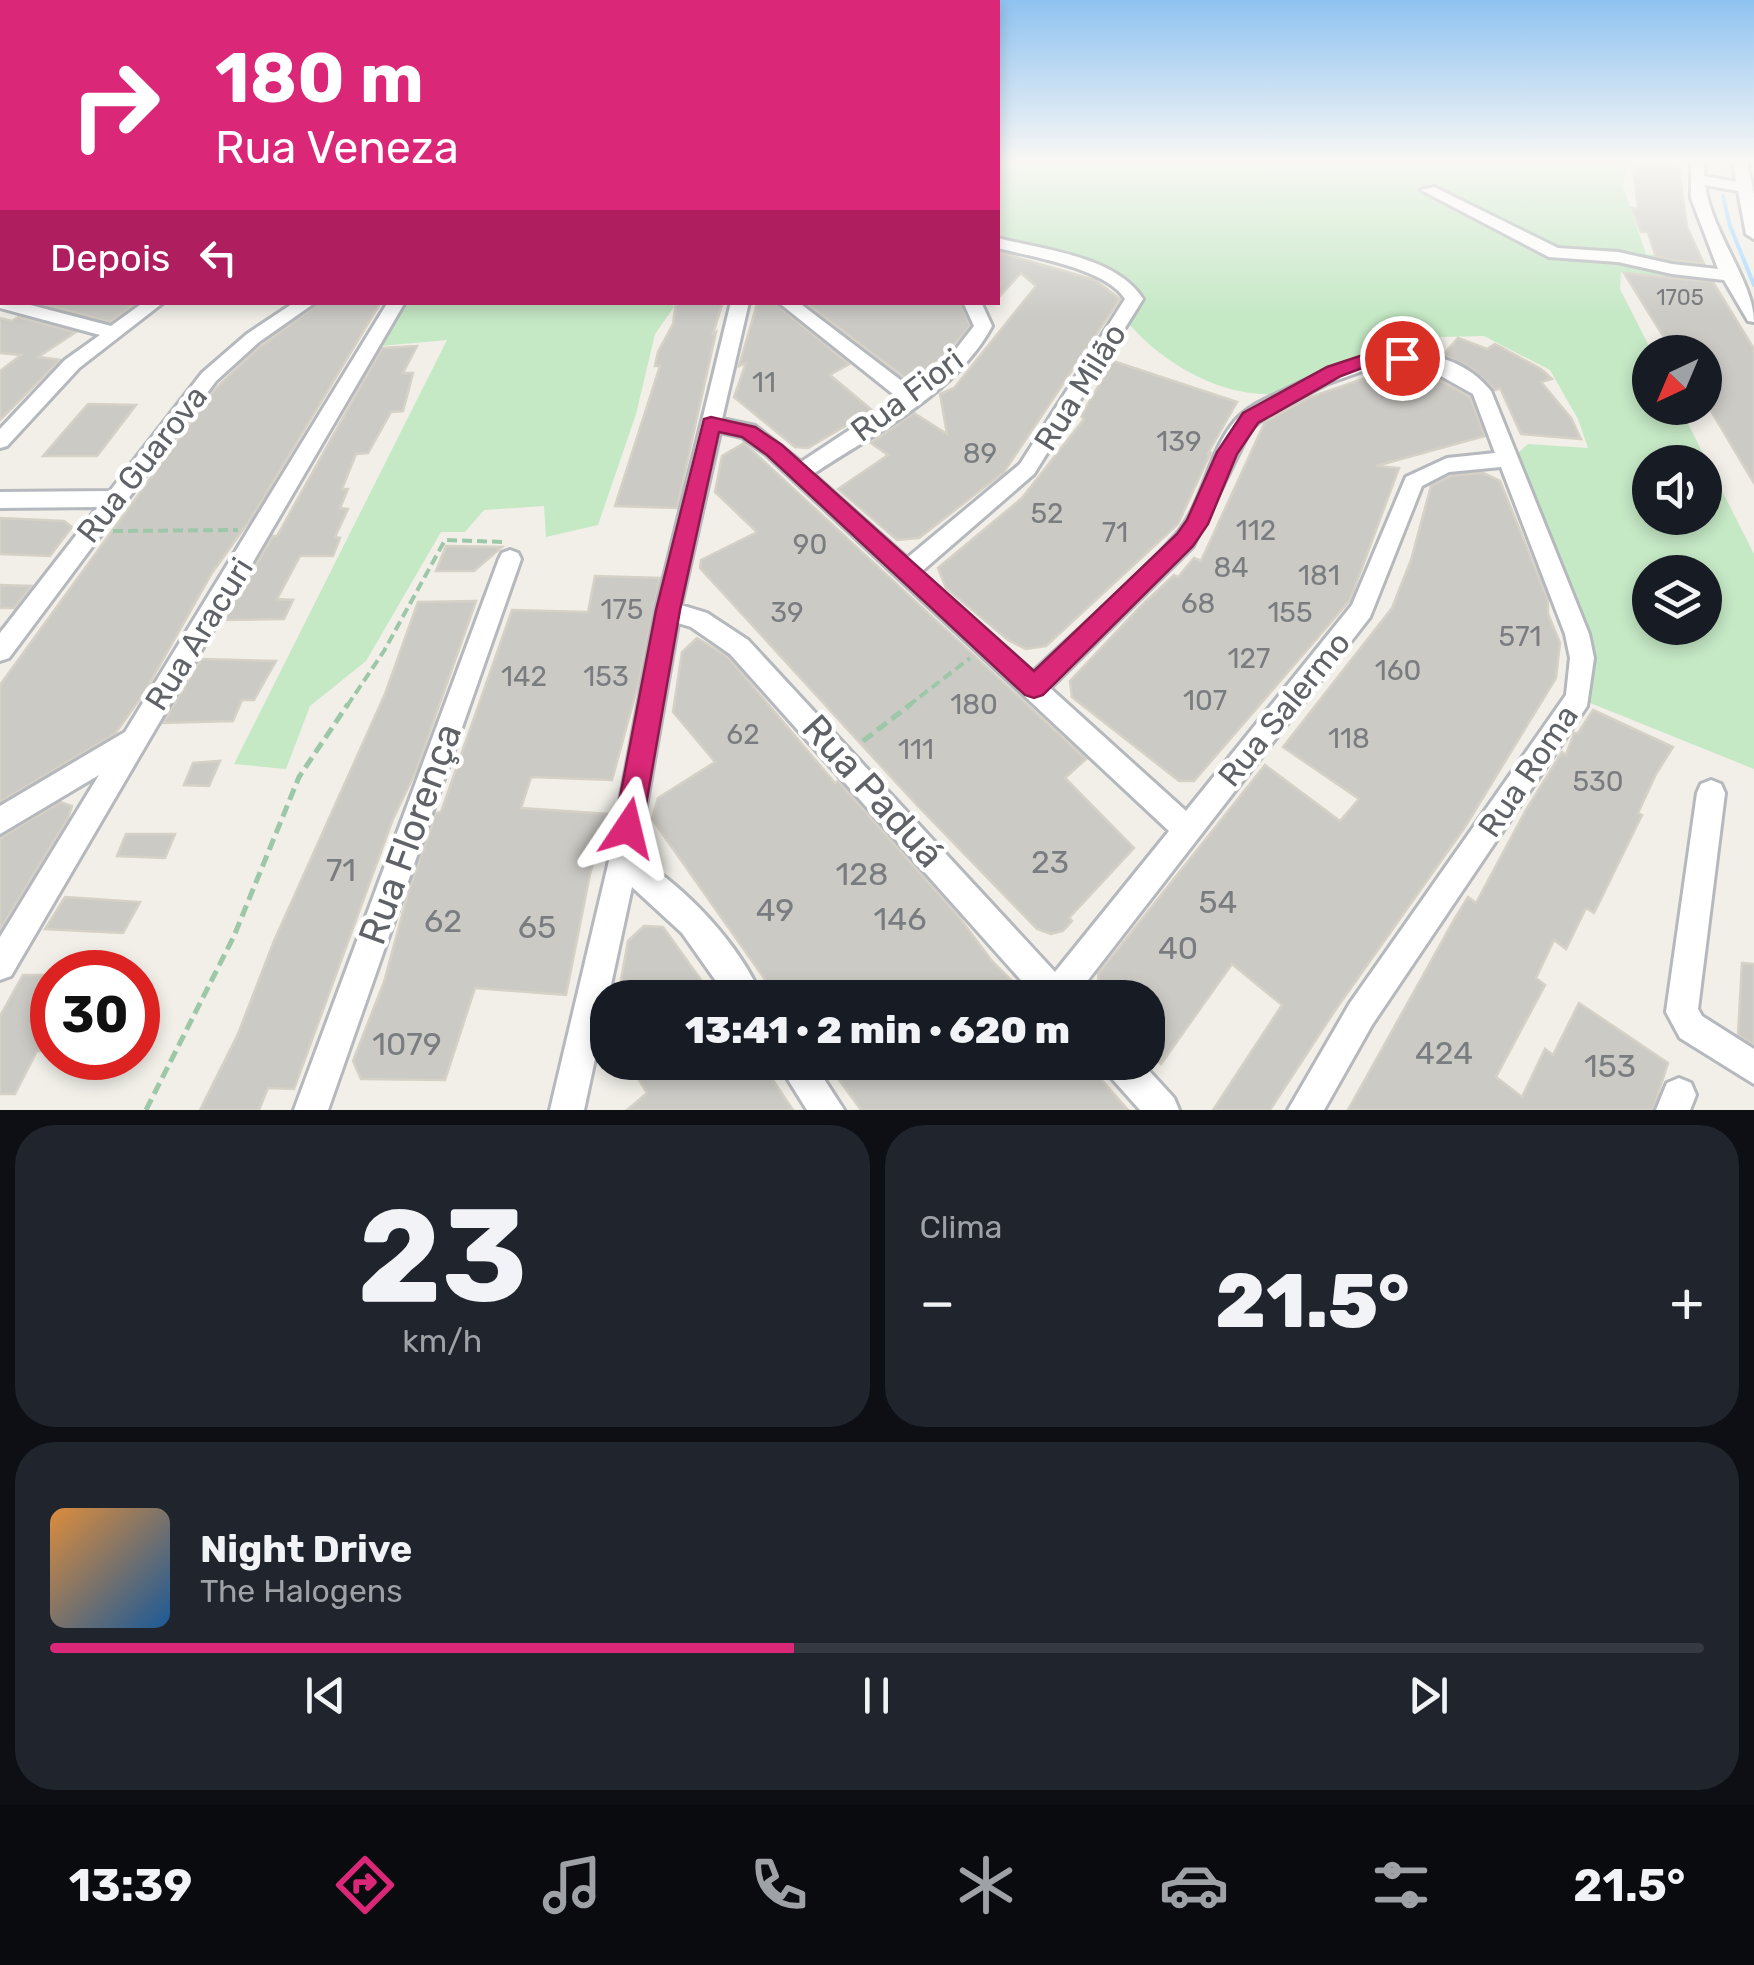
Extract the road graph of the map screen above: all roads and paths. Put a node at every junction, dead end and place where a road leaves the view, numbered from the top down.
1 (1475, 213) edge
2 (1706, 213) edge
3 (1000, 244) edge
4 (1729, 275) junction
5 (8, 305) edge
6 (152, 305) edge
7 (303, 305) edge
8 (394, 305) edge
9 (739, 305) edge
10 (790, 305) edge
11 (974, 305) edge
12 (1754, 317) edge
13 (112, 332) junction
14 (910, 397) junction
15 (711, 424) junction
16 (0, 441) edge
17 (1510, 460) junction
18 (800, 473) junction
19 (115, 499) junction
20 (0, 500) edge
21 (263, 530) junction
22 (90, 531) junction
23 (515, 551) joint
24 (907, 571) junction
25 (668, 610) junction
26 (0, 651) edge
27 (976, 654) dead end
28 (1034, 687) junction
29 (133, 740) junction
30 (863, 741) dead end
31 (1711, 794) dead end
32 (0, 821) edge
33 (1187, 830) junction
34 (622, 865) junction
35 (0, 965) edge
36 (733, 980) edge
37 (1043, 980) edge
38 (1070, 980) edge
39 (1754, 1068) edge
40 (806, 1080) edge
41 (1134, 1080) edge
42 (146, 1110) edge
43 (310, 1110) edge
44 (567, 1110) edge
45 (827, 1110) edge
46 (1162, 1110) edge
47 (1305, 1110) edge

1 - 4 street
2 - 4 street
3 - 24 street, Rua Milão
4 - 12 street
5 - 13 street
6 - 13 street
7 - 19 street, Rua Guarova
8 - 21 street, Rua Aracuri
9 - 15 street
10 - 14 street
11 - 14 street, Rua Fiori
13 - 16 street
14 - 18 street, Rua Fiori
15 - 18 street
15 - 25 street
17 - 28 street, Rua Roma
17 - 33 street, Rua Salermo
17 - 47 street, Rua Roma
18 - 24 street
19 - 20 street
19 - 22 street, Rua Guarova
21 - 22 path
21 - 29 street, Rua Aracuri
22 - 26 street, Rua Guarova
23 - 42 path
23 - 43 street, Rua Florença
24 - 28 street
25 - 34 street
25 - 37 street, Rua Paduá
27 - 30 path
28 - 33 street
29 - 32 street
29 - 35 street, Rua Aracuri
31 - 39 street
33 - 38 street, Rua Salermo
34 - 36 street
34 - 44 street
40 - 45 street
41 - 46 street

